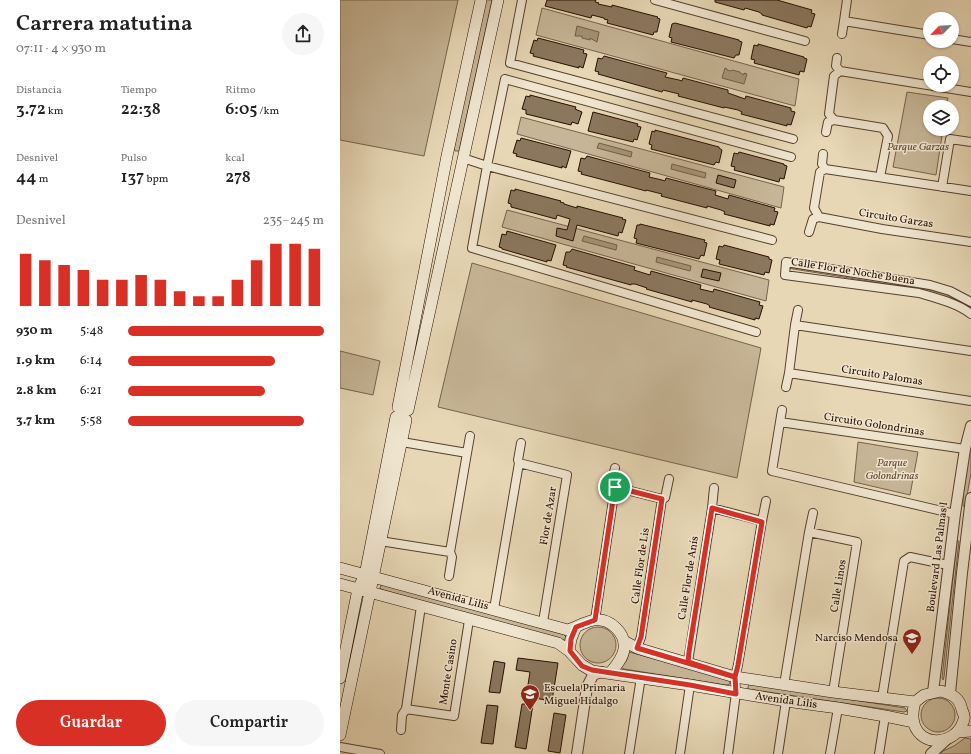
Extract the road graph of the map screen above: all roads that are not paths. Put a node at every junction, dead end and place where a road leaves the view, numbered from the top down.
1 (480, 0) edge
2 (498, 0) edge
3 (522, 0) edge
4 (655, 0) edge
5 (847, 0) edge
6 (844, 21) junction
7 (842, 34) dead end
8 (923, 34) edge
9 (959, 40) edge
10 (805, 41) dead end
11 (971, 42) edge
12 (837, 58) dead end
13 (840, 71) junction
14 (971, 92) edge
15 (834, 120) junction
16 (826, 132) dead end
17 (793, 139) dead end
18 (971, 142) edge
19 (823, 154) dead end
20 (448, 156) junction
21 (791, 157) dead end
22 (463, 160) junction
23 (487, 166) junction
24 (825, 169) junction
25 (880, 177) junction
26 (942, 187) junction
27 (971, 191) edge
28 (819, 217) junction
29 (809, 232) dead end
30 (772, 240) dead end
31 (971, 242) edge
32 (971, 302) edge
33 (798, 310) dead end
34 (971, 314) edge
35 (795, 325) junction
36 (756, 332) dead end
37 (971, 351) edge
38 (789, 373) junction
39 (786, 387) dead end
40 (971, 401) edge
41 (782, 410) dead end
42 (402, 413) junction
43 (780, 422) junction
44 (971, 426) edge
45 (470, 436) dead end
46 (402, 442) junction
47 (521, 443) dead end
48 (965, 449) junction
49 (467, 453) junction
50 (519, 463) junction
51 (615, 468) dead end
52 (669, 479) dead end
53 (615, 487) junction
54 (714, 488) dead end
55 (971, 498) edge
56 (662, 499) junction
57 (766, 501) dead end
58 (712, 508) junction
59 (813, 512) dead end
60 (955, 514) junction
61 (970, 517) edge
62 (762, 522) junction
63 (953, 526) junction
64 (967, 528) junction
65 (809, 532) junction
66 (380, 541) junction
67 (450, 552) junction
68 (948, 565) junction
69 (340, 568) edge
70 (369, 576) junction
71 (449, 576) dead end
72 (340, 584) edge
73 (358, 589) junction
74 (369, 591) junction
75 (495, 603) junction
76 (421, 606) junction
77 (469, 620) junction
78 (595, 620) junction
79 (543, 622) junction
80 (576, 627) junction
81 (624, 641) junction
82 (637, 648) junction
83 (570, 651) junction
84 (689, 657) junction
85 (582, 666) junction
86 (606, 672) junction
87 (641, 677) junction
88 (735, 677) junction
89 (340, 678) edge
90 (785, 679) junction
91 (690, 685) junction
92 (587, 687) junction
93 (833, 692) junction
94 (933, 692) junction
95 (950, 693) junction
96 (736, 694) junction
97 (882, 698) junction
98 (786, 701) junction
99 (915, 702) junction
100 (838, 708) junction
101 (966, 708) edge
102 (406, 709) junction
103 (885, 716) junction
104 (914, 722) junction
105 (401, 730) dead end
106 (971, 731) edge
107 (958, 732) junction
108 (340, 735) edge
109 (925, 738) junction
110 (947, 738) junction
111 (340, 747) edge
112 (380, 754) edge
113 (577, 754) edge
114 (629, 754) edge
115 (680, 754) edge
116 (728, 754) edge
117 (778, 754) edge
118 (830, 754) edge
119 (879, 754) edge
120 (931, 754) edge

1 - 20 main road
2 - 22 main road
3 - 17 street
4 - 10 street
5 - 6 street
6 - 7 street
6 - 8 street
9 - 11 street
12 - 13 street
13 - 14 street
13 - 15 street
15 - 16 street
15 - 25 street
18 - 26 street
19 - 24 street
20 - 22 main road
20 - 42 main road
21 - 23 street
22 - 23 street
22 - 42 main road
23 - 30 street
23 - 36 street
24 - 25 street
24 - 28 street
25 - 26 street
26 - 27 street
28 - 29 street
28 - 31 street, Circuito Garzas
32 - 34 street, Calle Flor de Noche Buena
33 - 35 street
35 - 37 street
35 - 38 street
38 - 39 street
38 - 40 street, Circuito Palomas
41 - 43 street
42 - 46 main road
42 - 70 main road
43 - 48 street, Circuito Golondrinas
43 - 60 street
44 - 48 street, Boulevard Las Palmas I
45 - 49 street
46 - 49 street
46 - 66 main road
47 - 50 street
48 - 60 street, Boulevard Las Palmas I
49 - 67 street
50 - 75 street
50 - 79 street, Flor de Azar
51 - 53 street
52 - 56 street, Calle Flor de Lis
53 - 56 street
53 - 78 street
54 - 58 street, Calle Flor de Anís
55 - 61 street
56 - 82 street, Calle Flor de Lis
57 - 62 street
58 - 62 street
58 - 84 street, Calle Flor de Anís
59 - 65 street
60 - 63 street, Boulevard Las Palmas I
61 - 64 street
62 - 88 street
63 - 64 street
63 - 68 street, Boulevard Las Palmas I
64 - 95 street
65 - 90 street
65 - 93 street, Calle Linos
66 - 67 street
66 - 70 main road
67 - 71 street
68 - 94 street, Boulevard Las Palmas I
68 - 97 street
69 - 70 main road, Avenida Lilis
70 - 73 main road
70 - 74 main road
70 - 75 main road, Avenida Lilis
72 - 73 main road, Avenida Lilis
73 - 74 main road, Avenida Lilis
73 - 89 main road
74 - 76 main road, Avenida Lilis
74 - 108 main road
75 - 79 main road, Avenida Lilis
76 - 77 main road, Avenida Lilis
76 - 102 street
77 - 83 main road, Avenida Lilis
77 - 102 street, Monte Casino
78 - 80 main road
78 - 81 main road
79 - 80 main road, Avenida Lilis
80 - 83 main road
81 - 82 main road, Avenida Lilis
81 - 86 main road
82 - 84 main road, Avenida Lilis
83 - 85 main road
84 - 88 main road, Avenida Lilis
85 - 86 main road
85 - 92 street
86 - 87 main road, Avenida Lilis
86 - 92 street
87 - 91 main road, Avenida Lilis
87 - 114 street
88 - 90 main road, Avenida Lilis
88 - 96 street
90 - 93 main road, Avenida Lilis
91 - 96 main road, Avenida Lilis
91 - 115 street
92 - 113 street
93 - 97 main road, Avenida Lilis
94 - 95 main road
94 - 99 main road
95 - 101 main road
96 - 98 main road, Avenida Lilis
96 - 116 street
97 - 99 main road, Avenida Lilis
98 - 100 main road, Avenida Lilis
98 - 117 street
99 - 104 main road
100 - 103 main road, Avenida Lilis
100 - 118 street
101 - 107 main road
102 - 105 street
103 - 104 main road, Avenida Lilis
103 - 119 street
104 - 109 main road
106 - 107 main road
107 - 110 main road
109 - 110 main road
109 - 120 street
110 - 120 street
111 - 112 street

